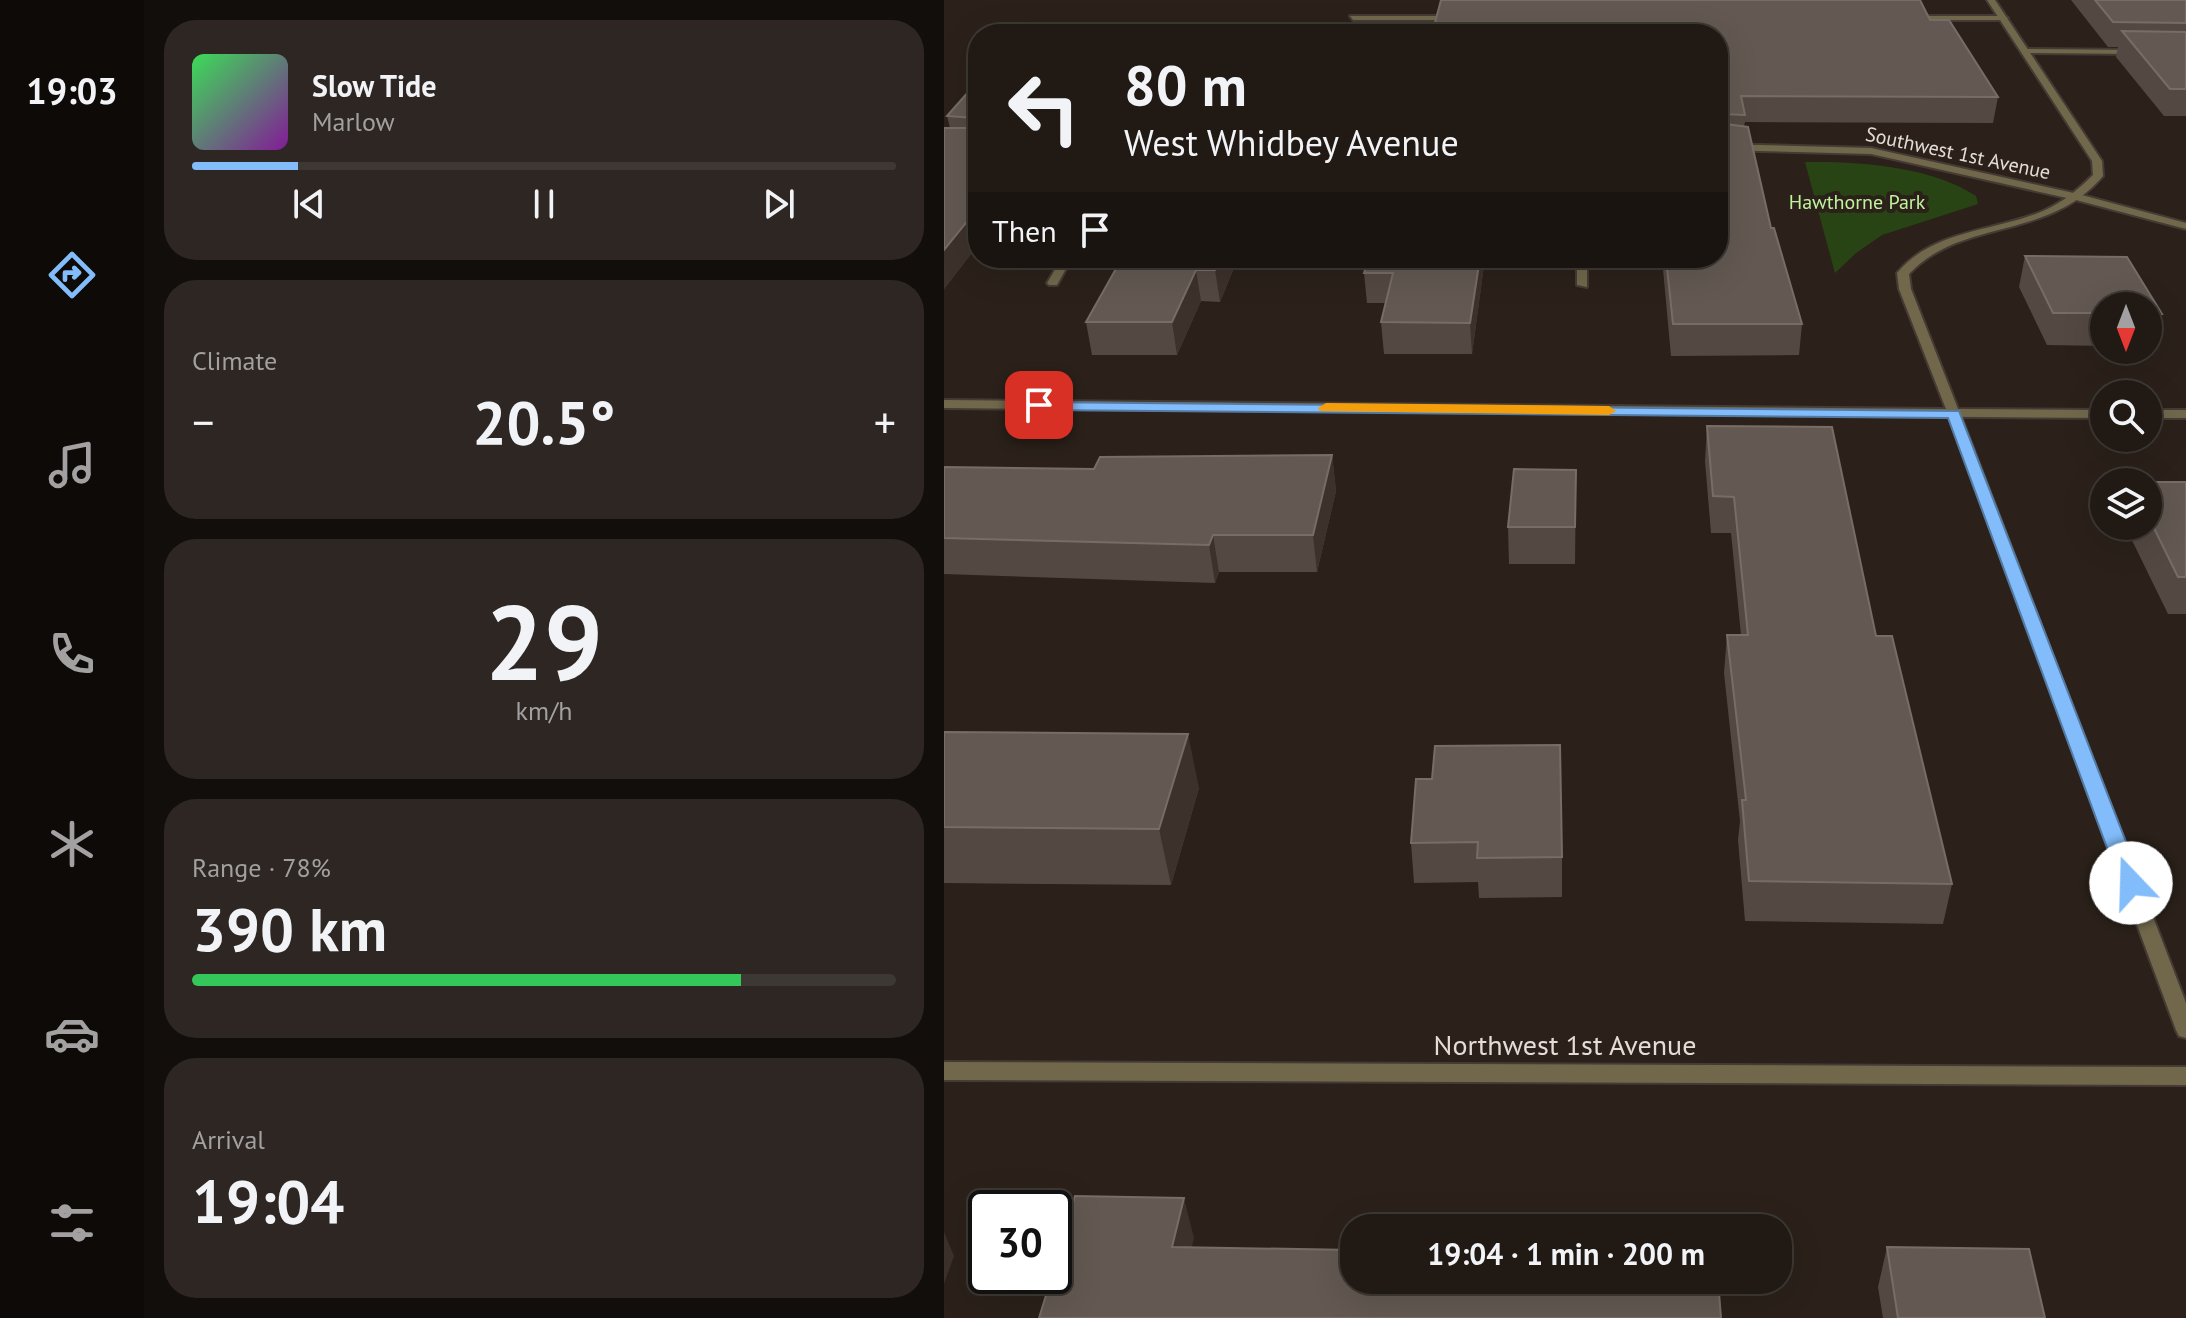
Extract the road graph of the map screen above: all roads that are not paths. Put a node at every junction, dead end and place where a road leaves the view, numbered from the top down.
1 (1991, 0) edge
2 (1353, 18) dead end
3 (1464, 18) edge
4 (1893, 18) edge
5 (2004, 18) junction
6 (2027, 51) junction
7 (2154, 52) edge
8 (1728, 147) edge
9 (2078, 197) junction
10 (2186, 226) edge
11 (1061, 268) edge
12 (1582, 268) edge
13 (1053, 283) dead end
14 (1583, 285) dead end
15 (944, 404) edge
16 (1954, 414) junction
17 (2090, 414) edge
18 (2162, 414) edge
19 (2186, 414) edge
20 (2186, 1030) edge
21 (944, 1071) edge
22 (2186, 1076) edge

1 - 5 street
2 - 3 street
4 - 5 street
5 - 6 street
6 - 7 street
6 - 9 street
8 - 9 street, Southwest 1st Avenue
9 - 10 street, Southwest 1st Avenue
9 - 16 street
11 - 13 street
12 - 14 street
15 - 16 street
16 - 17 street
16 - 20 street
18 - 19 street
21 - 22 street, Northwest 1st Avenue

